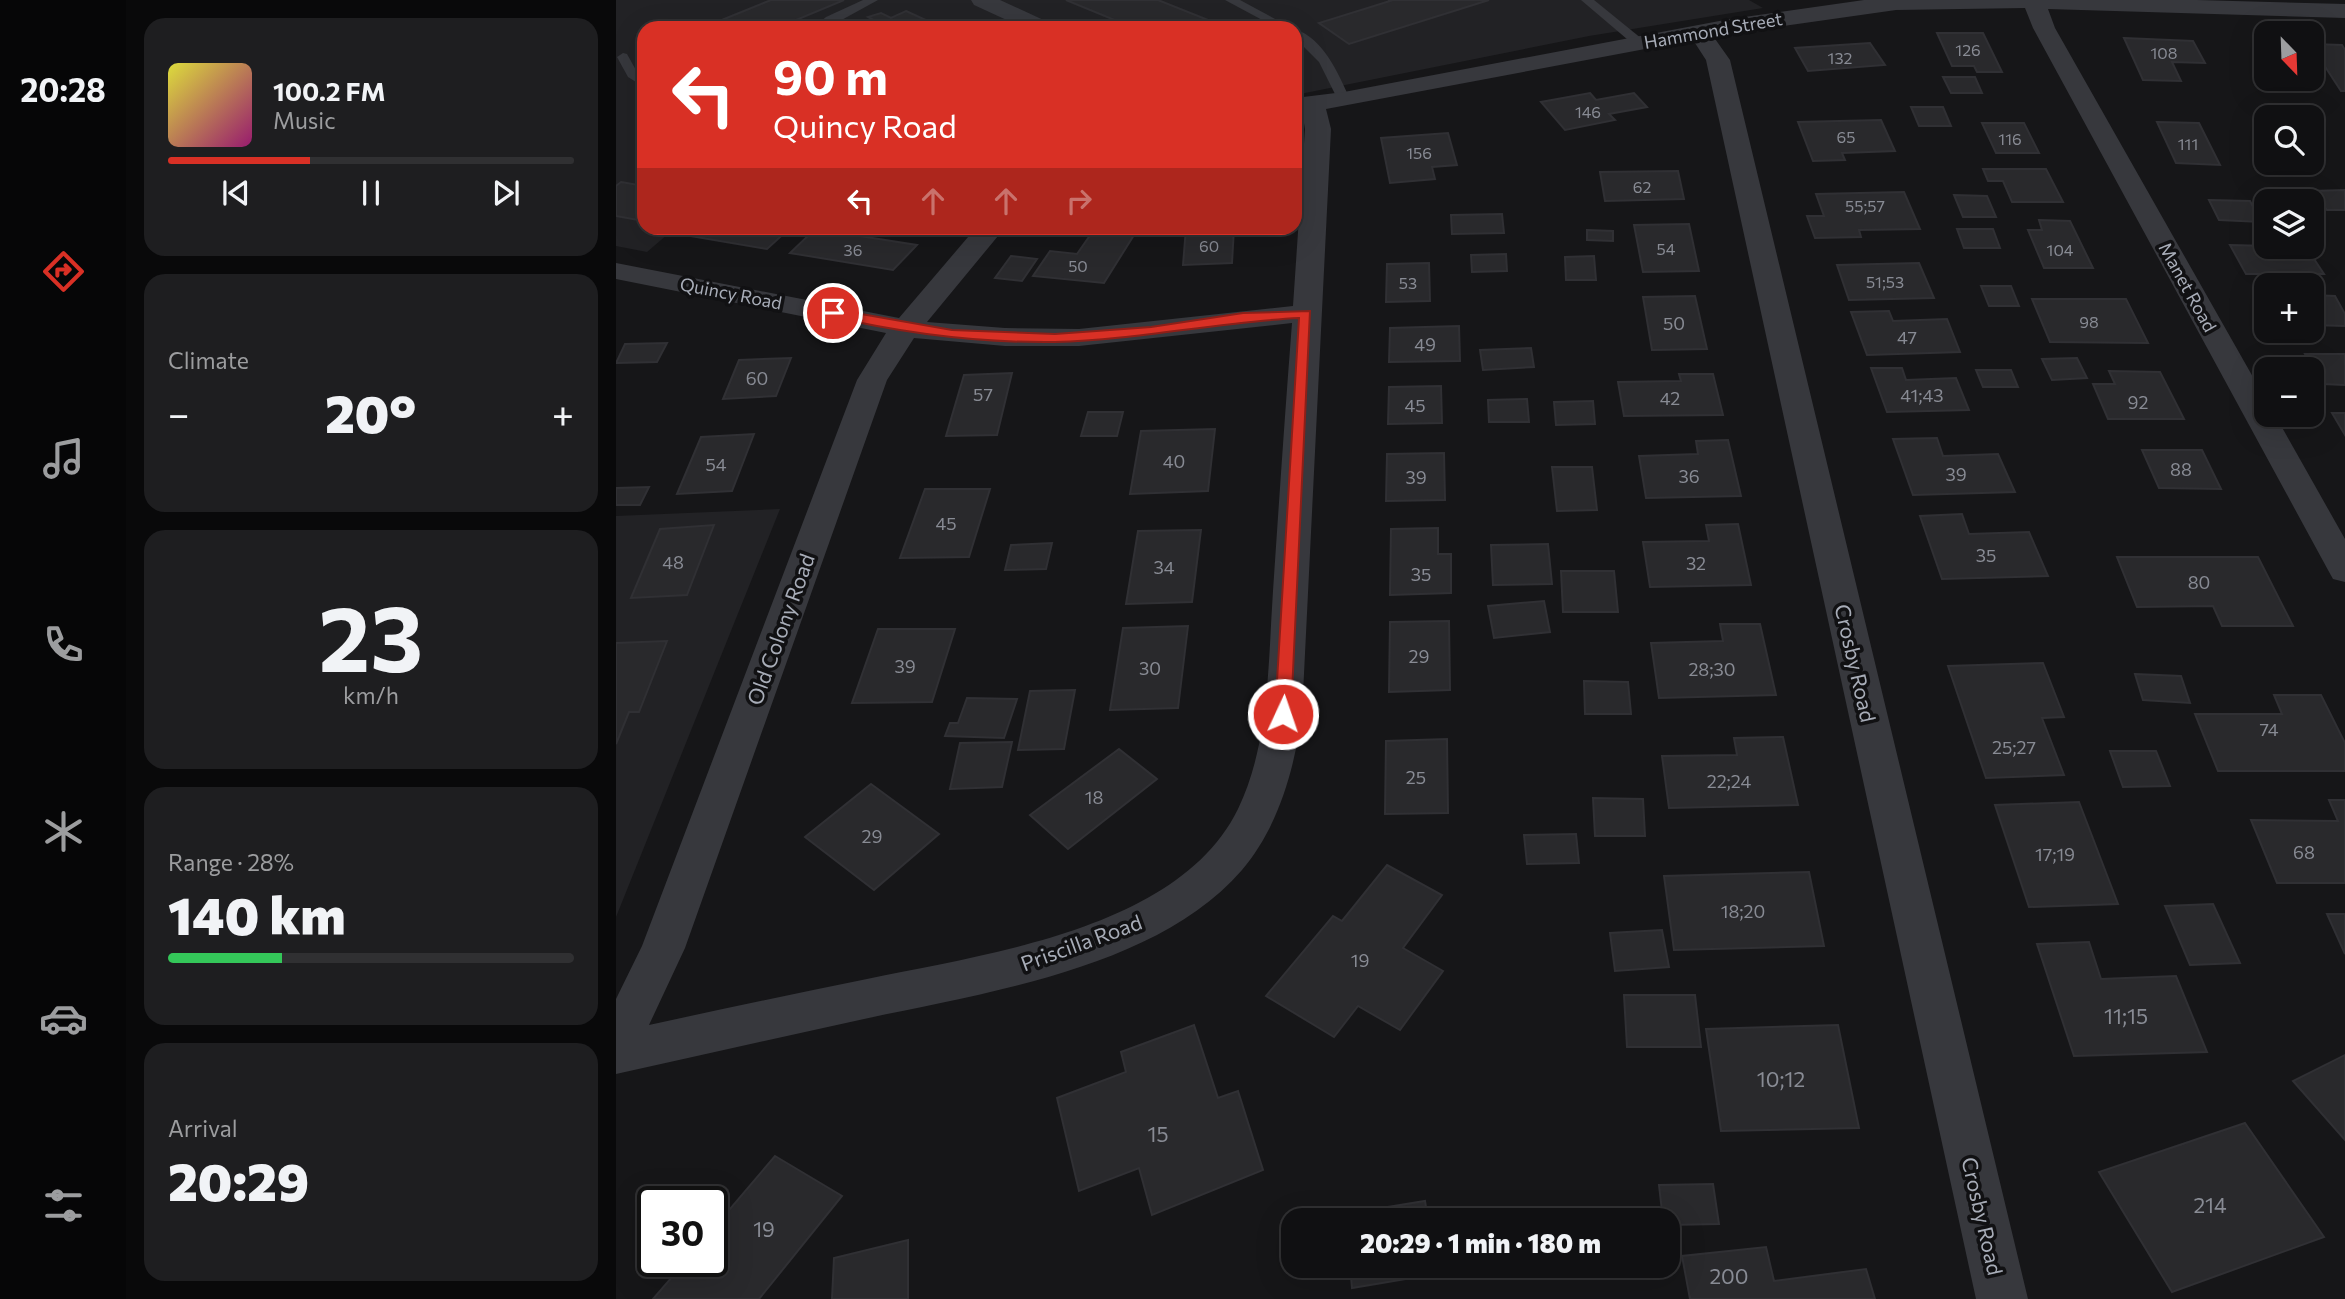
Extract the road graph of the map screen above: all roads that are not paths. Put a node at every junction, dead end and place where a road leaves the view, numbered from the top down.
1 (872, 0) edge
2 (982, 0) edge
3 (1231, 0) edge
4 (1587, 0) edge
5 (1805, 0) edge
6 (2034, 3) junction
7 (1826, 11) junction
8 (2345, 11) edge
9 (829, 21) edge
10 (1027, 21) edge
11 (1272, 21) edge
12 (1699, 32) junction
13 (1302, 38) edge
14 (1638, 42) junction
15 (623, 57) dead end
16 (637, 78) edge
17 (1322, 97) edge
18 (984, 236) dead end
19 (616, 271) edge
20 (1305, 314) junction
21 (907, 328) junction
22 (2345, 570) edge
23 (616, 1047) edge
24 (616, 1053) edge
25 (2002, 1299) edge

1 - 9 lane
2 - 10 street
3 - 11 lane
4 - 14 lane
5 - 7 street
6 - 7 street, Hammond Street
6 - 8 street, Hammond Street
6 - 22 street, Manet Road
7 - 12 street, Hammond Street
12 - 14 street, Hammond Street
12 - 25 street, Crosby Road
13 - 17 lane
14 - 17 street, Hammond Street
15 - 16 lane
17 - 20 street, Priscilla Road
18 - 21 street, Old Colony Road
19 - 21 street, Quincy Road
20 - 21 street, Quincy Road
20 - 24 street, Priscilla Road
21 - 23 street, Old Colony Road

